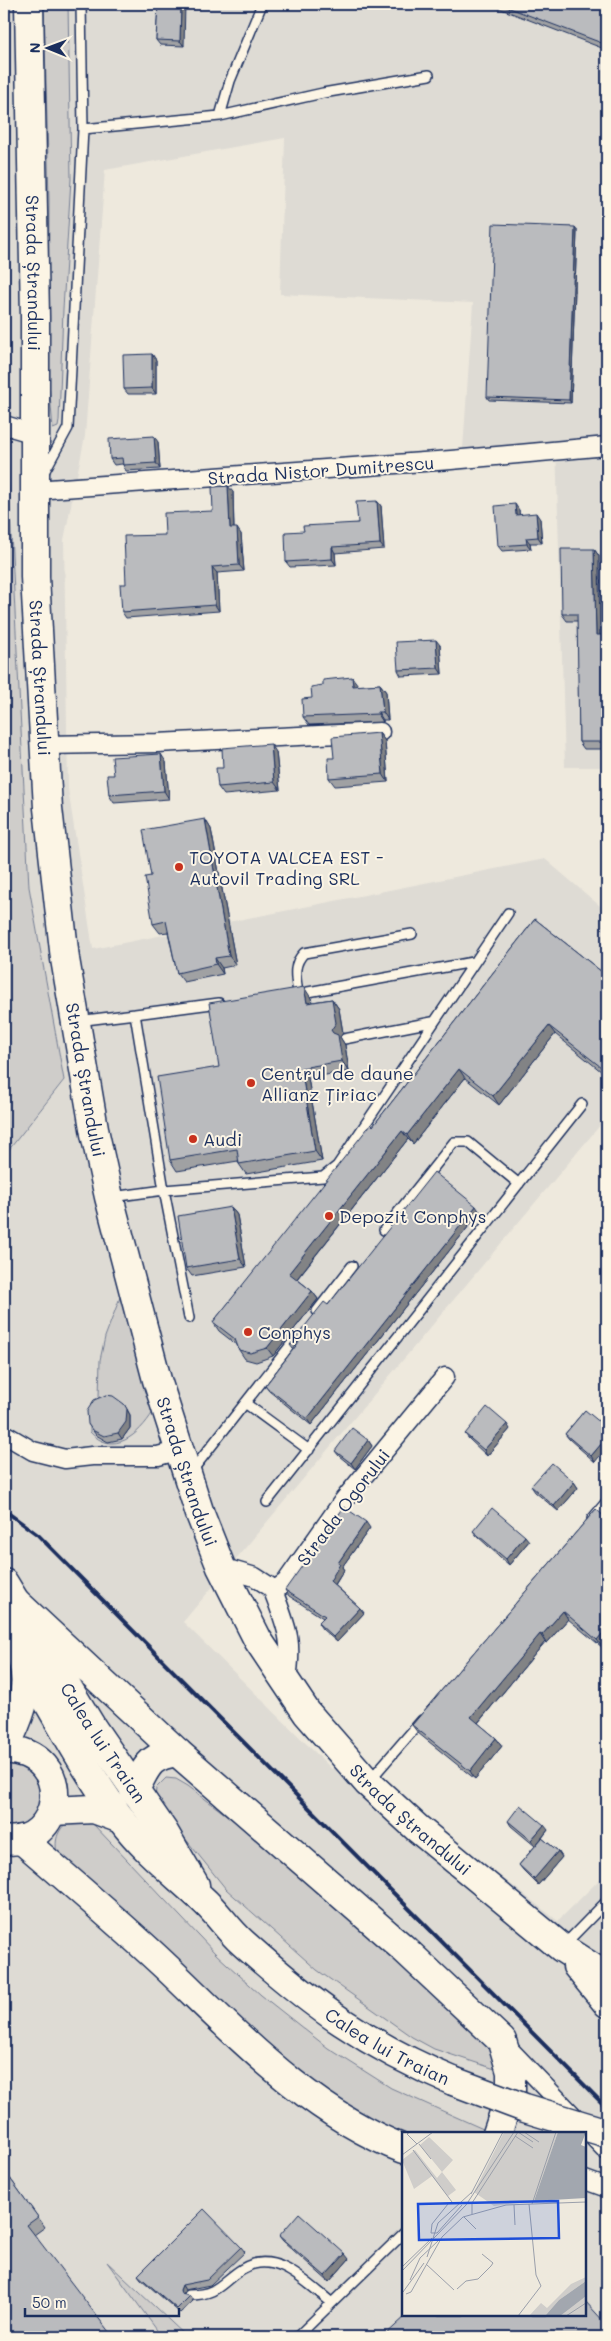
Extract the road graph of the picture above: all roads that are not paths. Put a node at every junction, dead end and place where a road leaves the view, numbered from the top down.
1 (29, 4) edge
2 (81, 4) edge
3 (262, 4) edge
4 (429, 75) dead end
5 (220, 116) junction
6 (83, 129) junction
7 (4, 425) edge
8 (35, 434) junction
9 (607, 446) edge
10 (35, 490) junction
11 (380, 732) edge
12 (45, 745) junction
13 (508, 913) dead end
14 (412, 934) dead end
15 (472, 962) junction
16 (231, 1002) edge
17 (135, 1014) junction
18 (74, 1022) junction
19 (432, 1022) junction
20 (344, 1039) dead end
21 (582, 1104) dead end
22 (519, 1184) junction
23 (164, 1190) junction
24 (109, 1197) junction
25 (384, 1230) dead end
26 (352, 1266) dead end
27 (190, 1318) dead end
28 (445, 1377) dead end
29 (245, 1403) junction
30 (4, 1434) edge
31 (180, 1450) junction
32 (309, 1450) junction
33 (188, 1476) junction
34 (607, 1501) edge
35 (267, 1502) dead end
36 (588, 1524) edge
37 (221, 1567) junction
38 (272, 1588) junction
39 (10, 1593) edge
40 (4, 1630) edge
41 (22, 1656) junction
42 (286, 1684) junction
43 (426, 1714) edge
44 (4, 1749) edge
45 (178, 1752) junction
46 (368, 1782) junction
47 (134, 1790) junction
48 (52, 1811) junction
49 (121, 1819) junction
50 (12, 1839) edge
51 (202, 1899) junction
52 (607, 1901) edge
53 (562, 1948) junction
54 (607, 1977) edge
55 (607, 2003) edge
56 (502, 2042) junction
57 (498, 2132) edge
58 (607, 2133) edge
59 (402, 2148) edge
60 (607, 2151) edge
61 (586, 2180) edge
62 (607, 2188) edge
63 (402, 2235) edge
64 (190, 2295) edge
65 (332, 2303) junction
66 (297, 2337) edge

1 - 8 main road, Strada Ștrandului
2 - 6 lane
3 - 5 lane
4 - 5 lane
5 - 6 lane
6 - 10 lane
7 - 8 street
8 - 10 main road, Strada Ștrandului
9 - 10 street, Strada Nistor Dumitrescu
10 - 12 main road, Strada Ștrandului
11 - 12 street
12 - 18 main road, Strada Ștrandului
13 - 15 lane
14 - 15 lane
15 - 19 lane
16 - 17 lane
17 - 18 lane
17 - 23 lane
18 - 24 main road, Strada Ștrandului
19 - 20 lane
19 - 23 lane
21 - 22 lane
22 - 25 lane
22 - 32 lane
23 - 24 lane
23 - 27 lane
24 - 31 main road, Strada Ștrandului
26 - 29 lane
28 - 38 street, Strada Ogorului
29 - 32 lane
29 - 33 lane
30 - 31 street
31 - 33 main road, Strada Ștrandului
32 - 35 lane
33 - 37 main road, Strada Ștrandului
34 - 36 lane
37 - 38 street
37 - 42 main road, Strada Ștrandului
38 - 42 street
39 - 45 main road
39 - 47 main road, Calea lui Traian
40 - 41 main road, Calea lui Traian
41 - 44 main road
41 - 49 main road, Calea lui Traian
42 - 46 main road, Strada Ștrandului
43 - 46 lane
44 - 48 main road
45 - 47 main road
45 - 56 main road
46 - 53 main road, Strada Ștrandului
47 - 51 main road, Calea lui Traian
48 - 49 main road
48 - 50 main road
49 - 51 main road, Calea lui Traian
50 - 59 main road
51 - 58 main road, Calea lui Traian, bridge
52 - 53 lane
53 - 54 main road, Strada Ștrandului
53 - 55 main road
56 - 57 main road
56 - 60 street
61 - 62 street
63 - 65 lane
64 - 65 lane
65 - 66 lane

